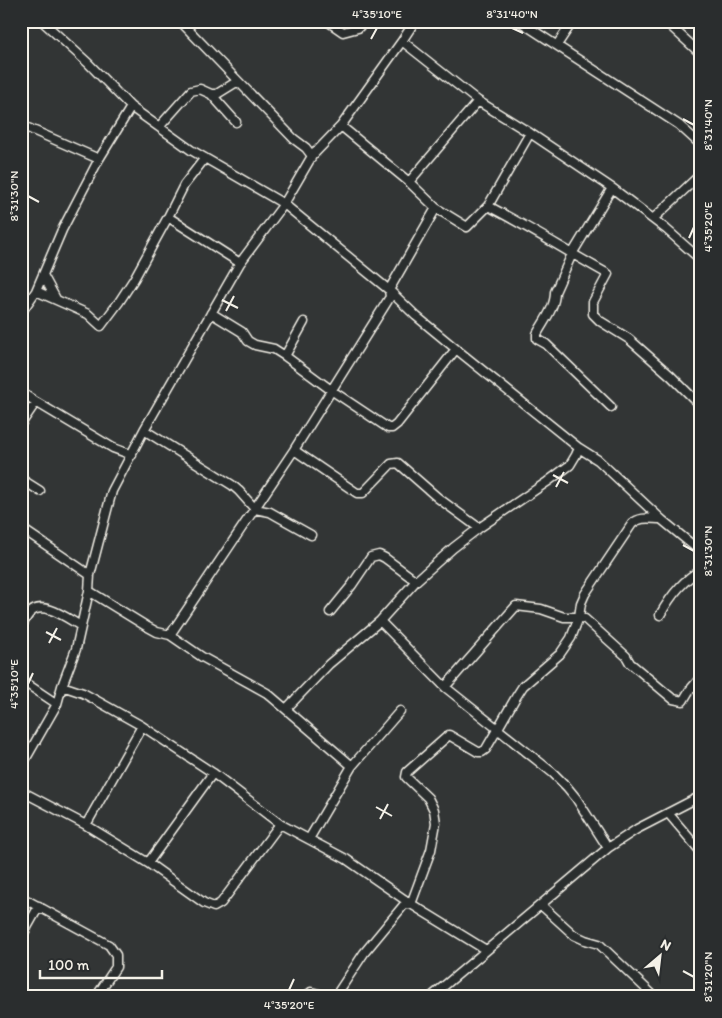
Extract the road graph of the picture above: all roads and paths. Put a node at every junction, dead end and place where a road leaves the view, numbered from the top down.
1 (42, 21) edge
2 (180, 21) edge
3 (327, 21) edge
4 (365, 21) edge
5 (403, 21) edge
6 (519, 21) edge
7 (573, 21) edge
8 (665, 21) edge
9 (413, 24) edge
10 (402, 41) junction
11 (557, 45) junction
12 (701, 54) edge
13 (238, 80) junction
14 (211, 94) junction
15 (478, 101) junction
16 (131, 106) junction
17 (236, 122) dead end
18 (21, 125) edge
19 (340, 126) junction
20 (159, 127) junction
21 (530, 133) junction
22 (701, 145) edge
23 (312, 156) junction
24 (99, 158) junction
25 (205, 158) junction
26 (701, 174) edge
27 (409, 182) junction
28 (612, 188) junction
29 (284, 204) junction
30 (488, 206) junction
31 (436, 208) junction
32 (168, 217) junction
33 (653, 219) junction
34 (572, 254) junction
35 (701, 260) edge
36 (240, 263) junction
37 (43, 275) junction
38 (389, 290) junction
39 (36, 291) junction
40 (56, 299) junction
41 (24, 302) edge
42 (21, 313) edge
43 (211, 313) junction
44 (304, 322) dead end
45 (456, 349) junction
46 (285, 356) junction
47 (331, 390) junction
48 (21, 392) edge
49 (36, 402) junction
50 (701, 404) edge
51 (611, 407) dead end
52 (21, 424) edge
53 (144, 430) junction
54 (578, 448) junction
55 (294, 450) junction
56 (132, 455) junction
57 (21, 478) edge
58 (40, 491) dead end
59 (255, 509) junction
60 (661, 519) junction
61 (21, 528) edge
62 (479, 528) junction
63 (311, 535) dead end
64 (701, 552) edge
65 (701, 570) edge
66 (90, 575) junction
67 (416, 581) junction
68 (89, 591) junction
69 (330, 612) dead end
70 (660, 615) dead end
71 (580, 617) junction
72 (380, 621) junction
73 (81, 626) junction
74 (21, 627) edge
75 (170, 635) junction
76 (701, 677) edge
77 (21, 680) edge
78 (62, 686) junction
79 (445, 687) junction
80 (57, 704) junction
81 (286, 709) junction
82 (400, 711) dead end
83 (142, 726) junction
84 (498, 729) junction
85 (352, 766) junction
86 (21, 767) edge
87 (214, 773) junction
88 (21, 791) edge
89 (701, 796) edge
90 (668, 813) junction
91 (280, 824) junction
92 (86, 825) junction
93 (309, 839) junction
94 (608, 848) junction
95 (701, 852) edge
96 (148, 863) junction
97 (21, 897) edge
98 (411, 904) junction
99 (541, 905) junction
100 (39, 906) junction
101 (21, 938) edge
102 (486, 950) junction
103 (432, 996) edge
104 (96, 997) edge
105 (307, 997) edge
106 (331, 997) edge
107 (335, 997) edge
108 (655, 997) edge

1 - 16 street
2 - 13 street
3 - 4 street
5 - 9 street
6 - 11 street
7 - 11 street
8 - 12 street
9 - 10 street
10 - 15 street
10 - 19 street
11 - 22 street
13 - 14 street
13 - 23 street
14 - 17 street
14 - 20 street
15 - 21 street
15 - 27 street
16 - 20 street
16 - 24 street
18 - 24 street
19 - 23 street
19 - 27 street
20 - 25 street
21 - 28 street
21 - 30 street
23 - 29 street
24 - 37 street
25 - 29 street
25 - 32 street
26 - 33 street
27 - 31 street
28 - 33 street
28 - 34 street
29 - 36 street
29 - 38 street
30 - 31 street
30 - 34 street
31 - 38 street
32 - 36 street
32 - 40 street
33 - 35 street
34 - 50 street
34 - 51 street
36 - 43 street
37 - 39 street
37 - 40 street
38 - 45 street
38 - 47 street
39 - 40 street
39 - 41 street
41 - 42 street
43 - 46 street
43 - 53 street
44 - 46 street
45 - 47 street
45 - 54 street
46 - 47 street
47 - 55 street
48 - 49 street
49 - 52 street
49 - 56 street
53 - 56 street
53 - 59 street
54 - 60 street
54 - 62 street
55 - 59 street
55 - 62 street
56 - 66 street
57 - 58 street
59 - 63 street
59 - 75 street
60 - 64 street
60 - 71 street
61 - 66 street
62 - 67 street
65 - 70 street
66 - 68 street
67 - 69 street
67 - 72 street
68 - 73 street
68 - 75 street
71 - 76 street
71 - 79 street
71 - 84 street
72 - 79 street
72 - 81 street
73 - 74 street
73 - 78 street
75 - 81 street
77 - 80 street
78 - 80 street
78 - 83 street
79 - 84 street
80 - 86 street
81 - 85 street
82 - 85 street
83 - 87 street
83 - 92 street
84 - 94 street
84 - 98 street
85 - 93 street
87 - 91 street
87 - 96 street
88 - 92 street
89 - 90 street
90 - 94 street
90 - 95 street
91 - 93 street
91 - 96 street
92 - 96 street
93 - 98 street
94 - 99 street
97 - 100 street
98 - 102 street
98 - 107 street
99 - 102 street
99 - 108 street
100 - 101 street
100 - 104 street
102 - 103 street
105 - 106 street

